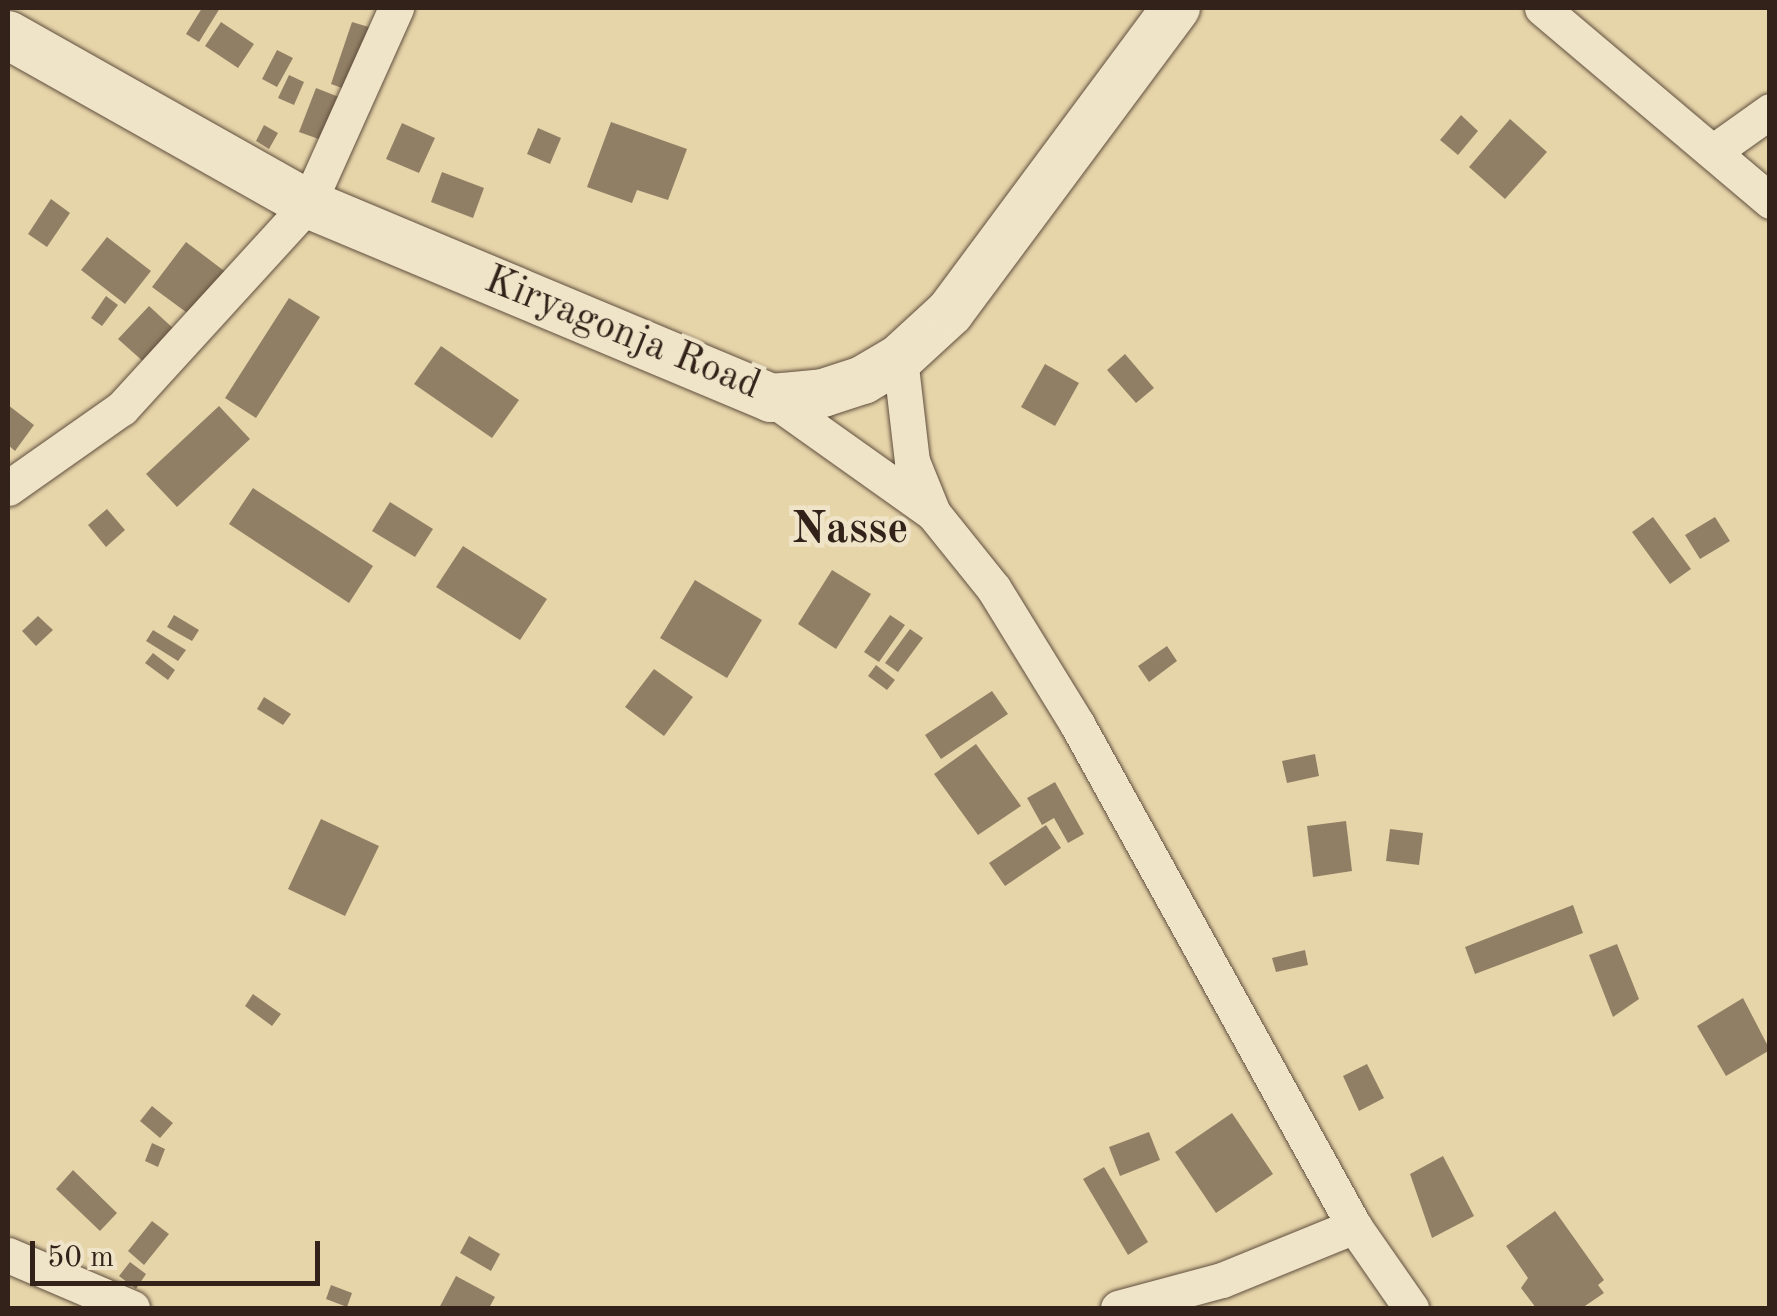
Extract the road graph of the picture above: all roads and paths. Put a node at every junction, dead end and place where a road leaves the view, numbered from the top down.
1 (396, 8) edge
2 (1176, 8) edge
3 (1542, 8) edge
4 (8, 34) edge
5 (1770, 112) edge
6 (1714, 151) junction
7 (1770, 201) edge
8 (308, 204) junction
9 (900, 358) junction
10 (770, 398) junction
11 (8, 488) edge
12 (933, 512) junction
13 (1354, 1226) junction
14 (10, 1263) edge
15 (132, 1308) edge
16 (1118, 1308) edge
17 (1411, 1308) edge

1 - 8 street
2 - 9 street, Kiryagonja Road
3 - 6 street
4 - 8 street, Kiryagonja Road
5 - 6 street
6 - 7 street
8 - 10 street, Kiryagonja Road
8 - 11 street
9 - 10 street, Kiryagonja Road
9 - 12 street
10 - 12 street
12 - 13 street
13 - 16 street
13 - 17 street
14 - 15 street

